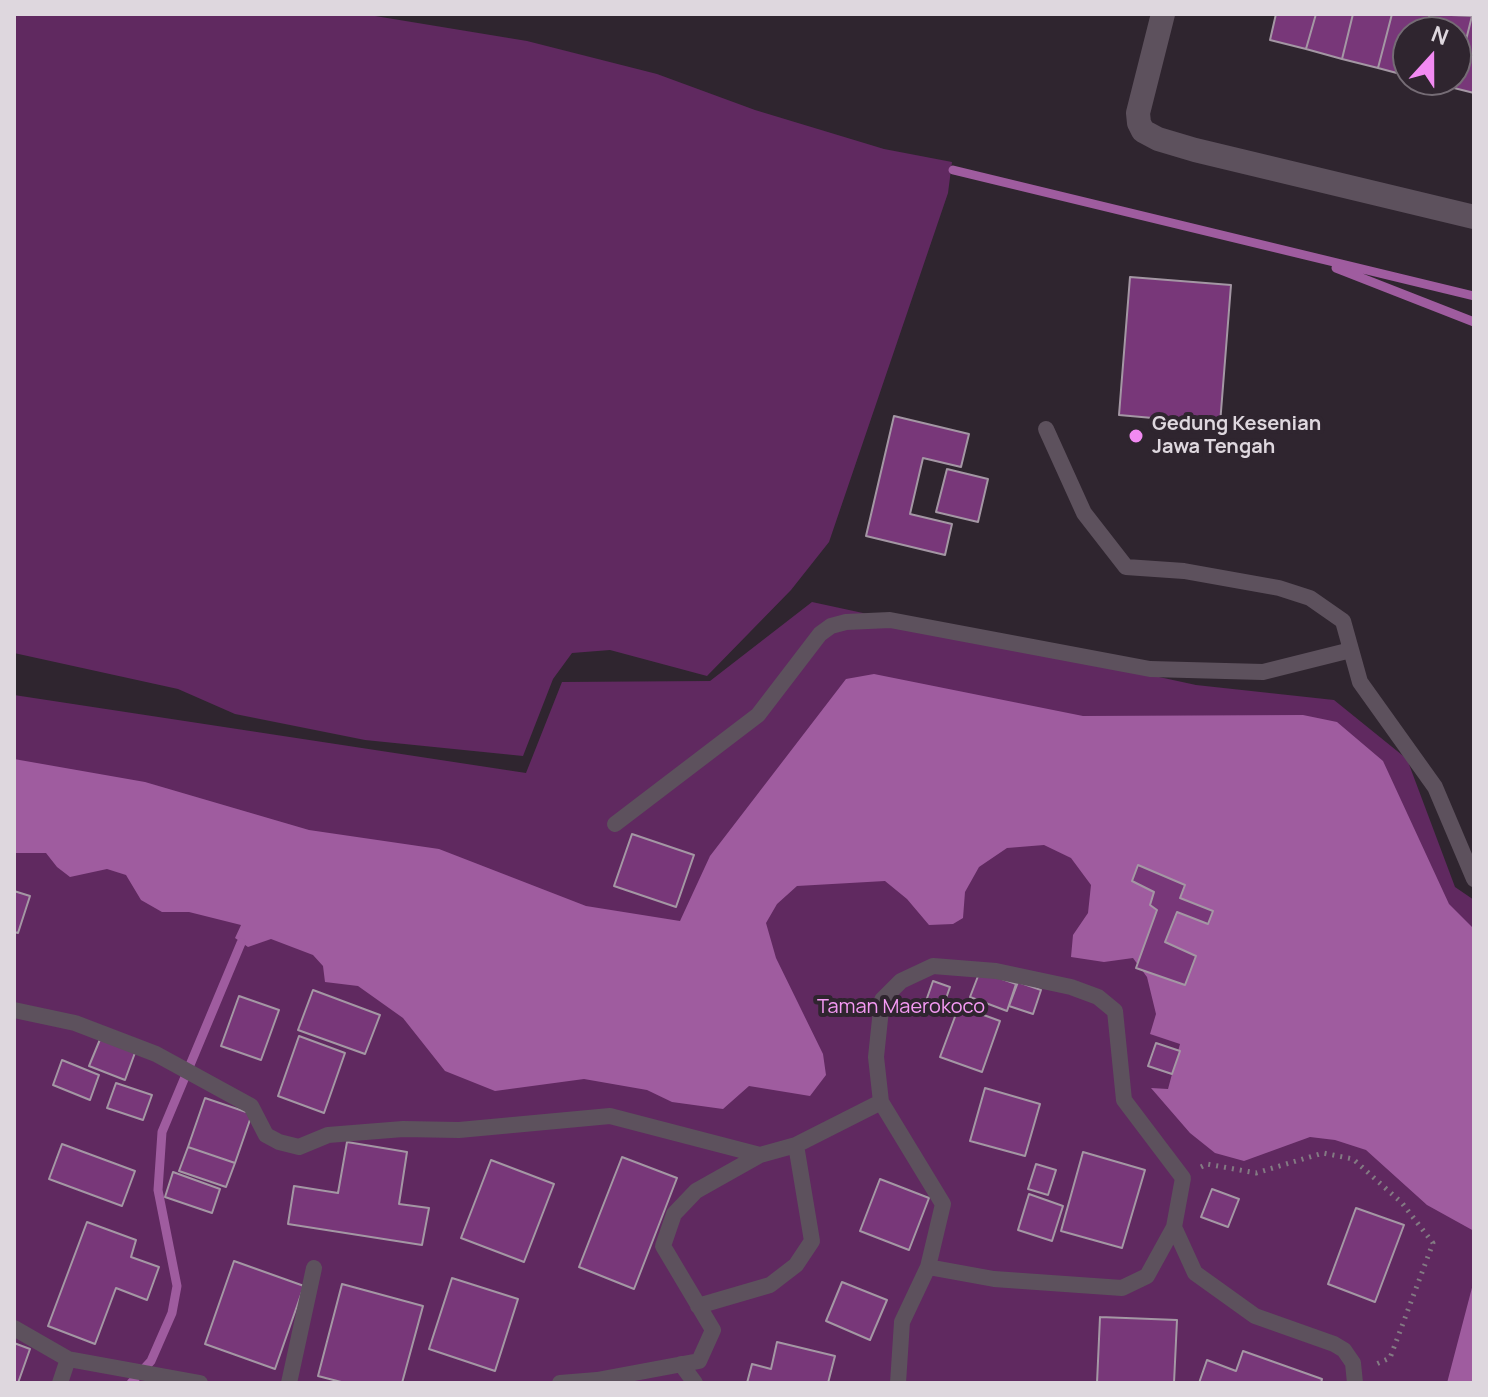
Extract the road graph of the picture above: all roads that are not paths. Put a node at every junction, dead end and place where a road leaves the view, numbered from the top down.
1 (1163, 14) edge
2 (1474, 217) edge
3 (1046, 429) dead end
4 (1351, 650) junction
5 (615, 824) dead end
6 (1474, 879) edge
7 (14, 1010) edge
8 (881, 1102) junction
9 (796, 1145) junction
10 (760, 1155) junction
11 (1174, 1227) junction
12 (928, 1267) junction
13 (314, 1268) dead end
14 (698, 1306) junction
15 (14, 1328) edge
16 (68, 1359) junction
17 (681, 1364) junction
18 (1355, 1378) edge
19 (60, 1383) edge
20 (200, 1383) edge
21 (289, 1383) edge
22 (560, 1383) edge
23 (695, 1383) edge
24 (898, 1383) edge

1 - 2 street
3 - 4 lane
4 - 5 lane
4 - 6 lane
7 - 10 lane
8 - 9 lane
8 - 11 lane
8 - 12 lane
9 - 10 lane
9 - 14 lane
10 - 14 lane
11 - 12 lane
11 - 18 lane
12 - 24 lane
13 - 21 lane
14 - 17 lane
15 - 16 lane
16 - 19 lane
16 - 20 lane
17 - 22 lane
17 - 23 lane

